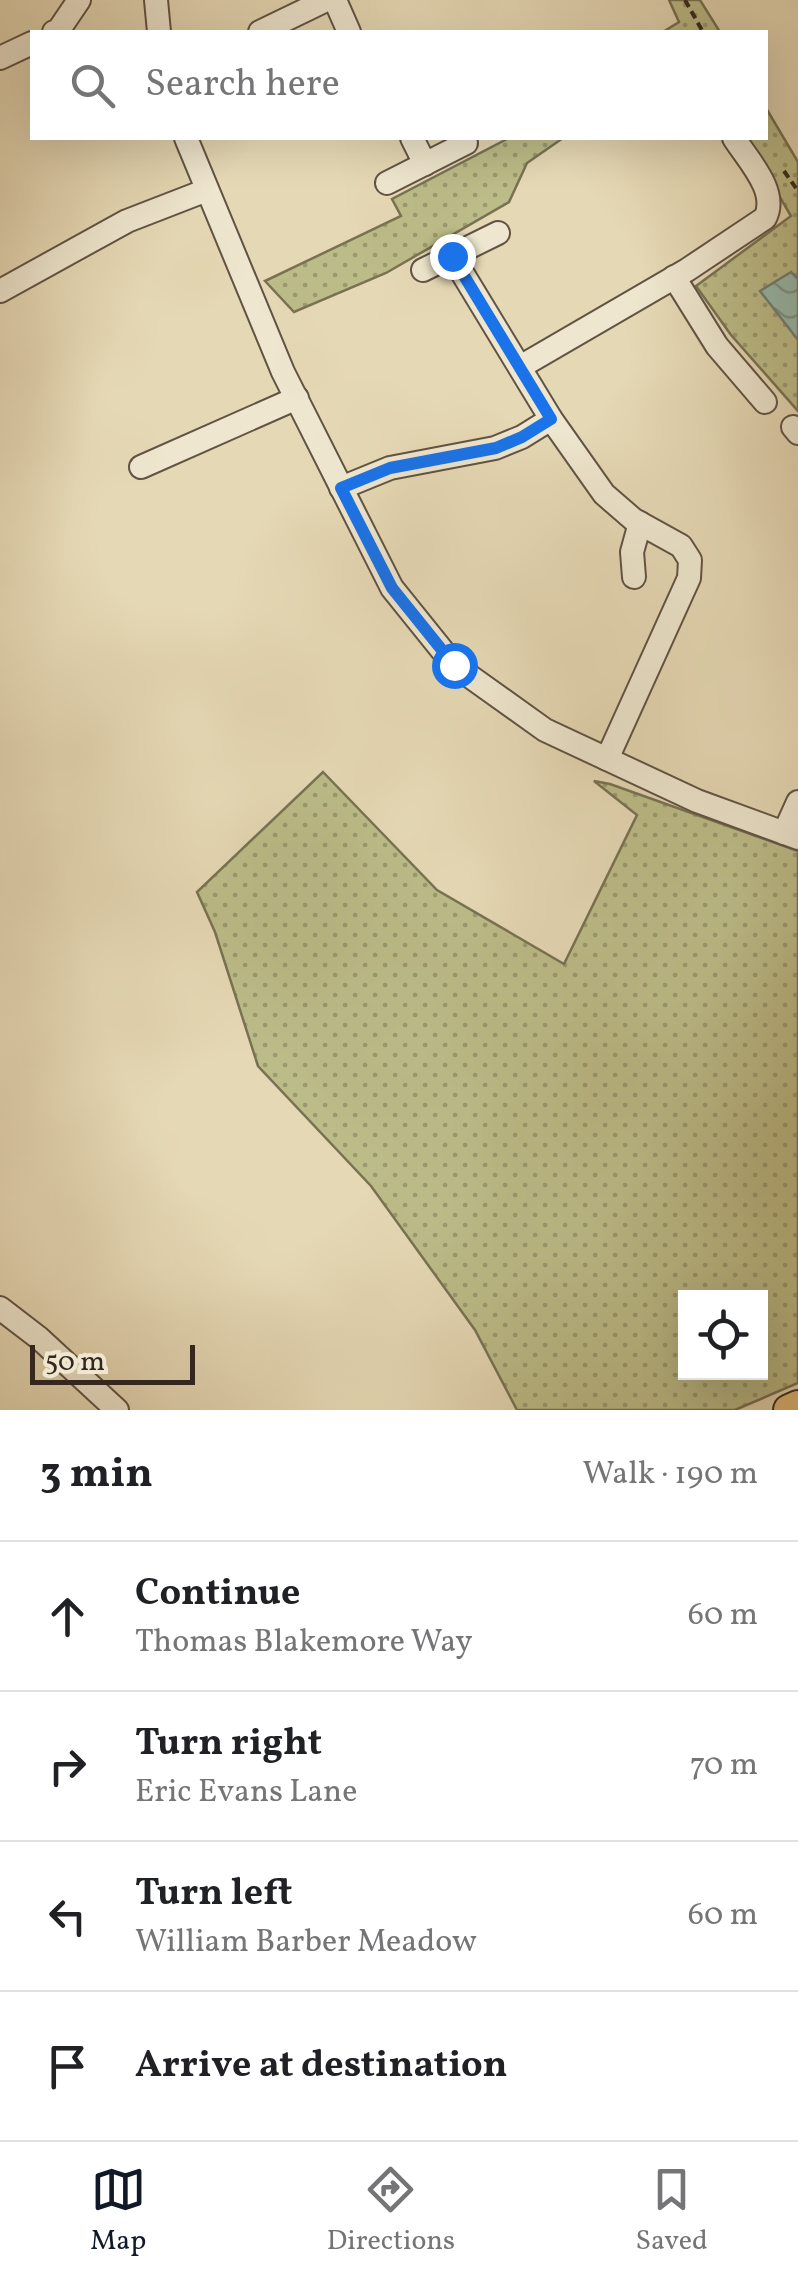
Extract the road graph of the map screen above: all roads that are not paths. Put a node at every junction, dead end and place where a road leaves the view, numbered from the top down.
1 (79, 0) edge
2 (156, 0) edge
3 (326, 0) edge
4 (335, 0) edge
5 (58, 30) edge
6 (159, 30) edge
7 (264, 30) edge
8 (348, 30) edge
9 (30, 44) edge
10 (0, 58) edge
11 (187, 140) edge
12 (413, 140) edge
13 (735, 140) edge
14 (466, 143) dead end
15 (425, 164) junction
16 (387, 183) dead end
17 (206, 190) junction
18 (498, 233) dead end
19 (452, 256) junction
20 (423, 270) dead end
21 (674, 278) junction
22 (0, 291) edge
23 (520, 368) junction
24 (296, 398) junction
25 (766, 402) dead end
26 (551, 419) junction
27 (141, 466) dead end
28 (341, 488) junction
29 (640, 523) junction
30 (634, 578) dead end
31 (606, 758) junction
32 (798, 802) edge
33 (791, 835) edge
34 (0, 1308) edge
35 (798, 1406) edge
36 (117, 1410) edge
37 (789, 1410) edge

1 - 5 street
2 - 6 street
3 - 7 street
4 - 8 street
9 - 10 street
11 - 17 street
12 - 15 street
13 - 21 street
14 - 15 street
15 - 16 street
17 - 22 street
17 - 24 street
18 - 19 street
19 - 20 street
19 - 23 street
21 - 23 street
21 - 25 street
23 - 26 street
24 - 27 street
24 - 28 street
26 - 28 street
26 - 29 street
28 - 31 street
29 - 30 street
29 - 31 street
31 - 33 street
32 - 33 street
34 - 36 street
35 - 37 main road

